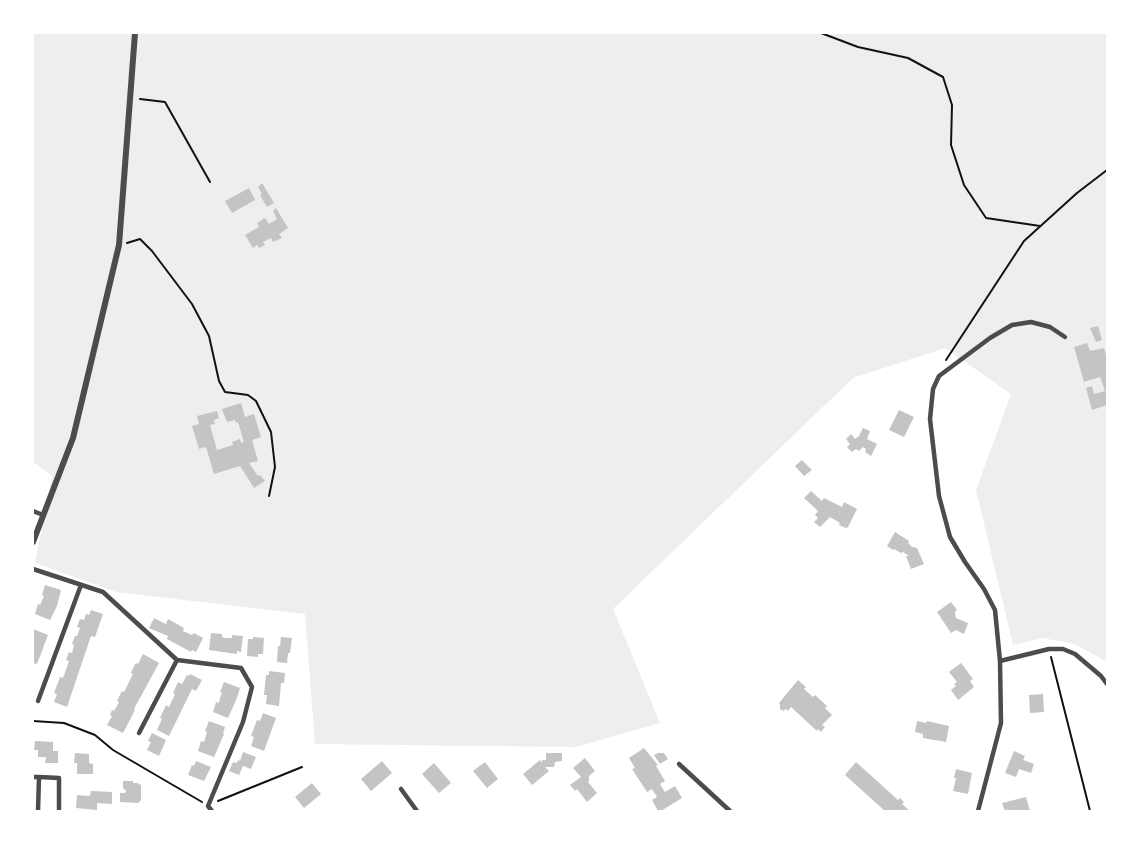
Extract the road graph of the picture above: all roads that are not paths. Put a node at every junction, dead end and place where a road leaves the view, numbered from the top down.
1 (135, 33) edge
2 (1065, 337) dead end
3 (33, 512) edge
4 (43, 515) junction
5 (33, 542) edge
6 (33, 569) edge
7 (81, 585) junction
8 (177, 660) junction
9 (1000, 661) junction
10 (1107, 684) edge
11 (38, 701) dead end
12 (138, 733) dead end
13 (679, 765) dead end
14 (36, 777) edge
15 (401, 789) dead end
16 (38, 811) edge
17 (59, 811) edge
18 (212, 811) edge
19 (417, 811) edge
20 (730, 811) edge
21 (978, 811) edge

1 - 4 street
2 - 9 street
3 - 4 street
4 - 5 street
6 - 7 street
7 - 8 street
7 - 11 street
8 - 12 street
8 - 18 street
9 - 10 street
9 - 21 street
13 - 20 street
14 - 16 street
14 - 17 street
15 - 19 street

